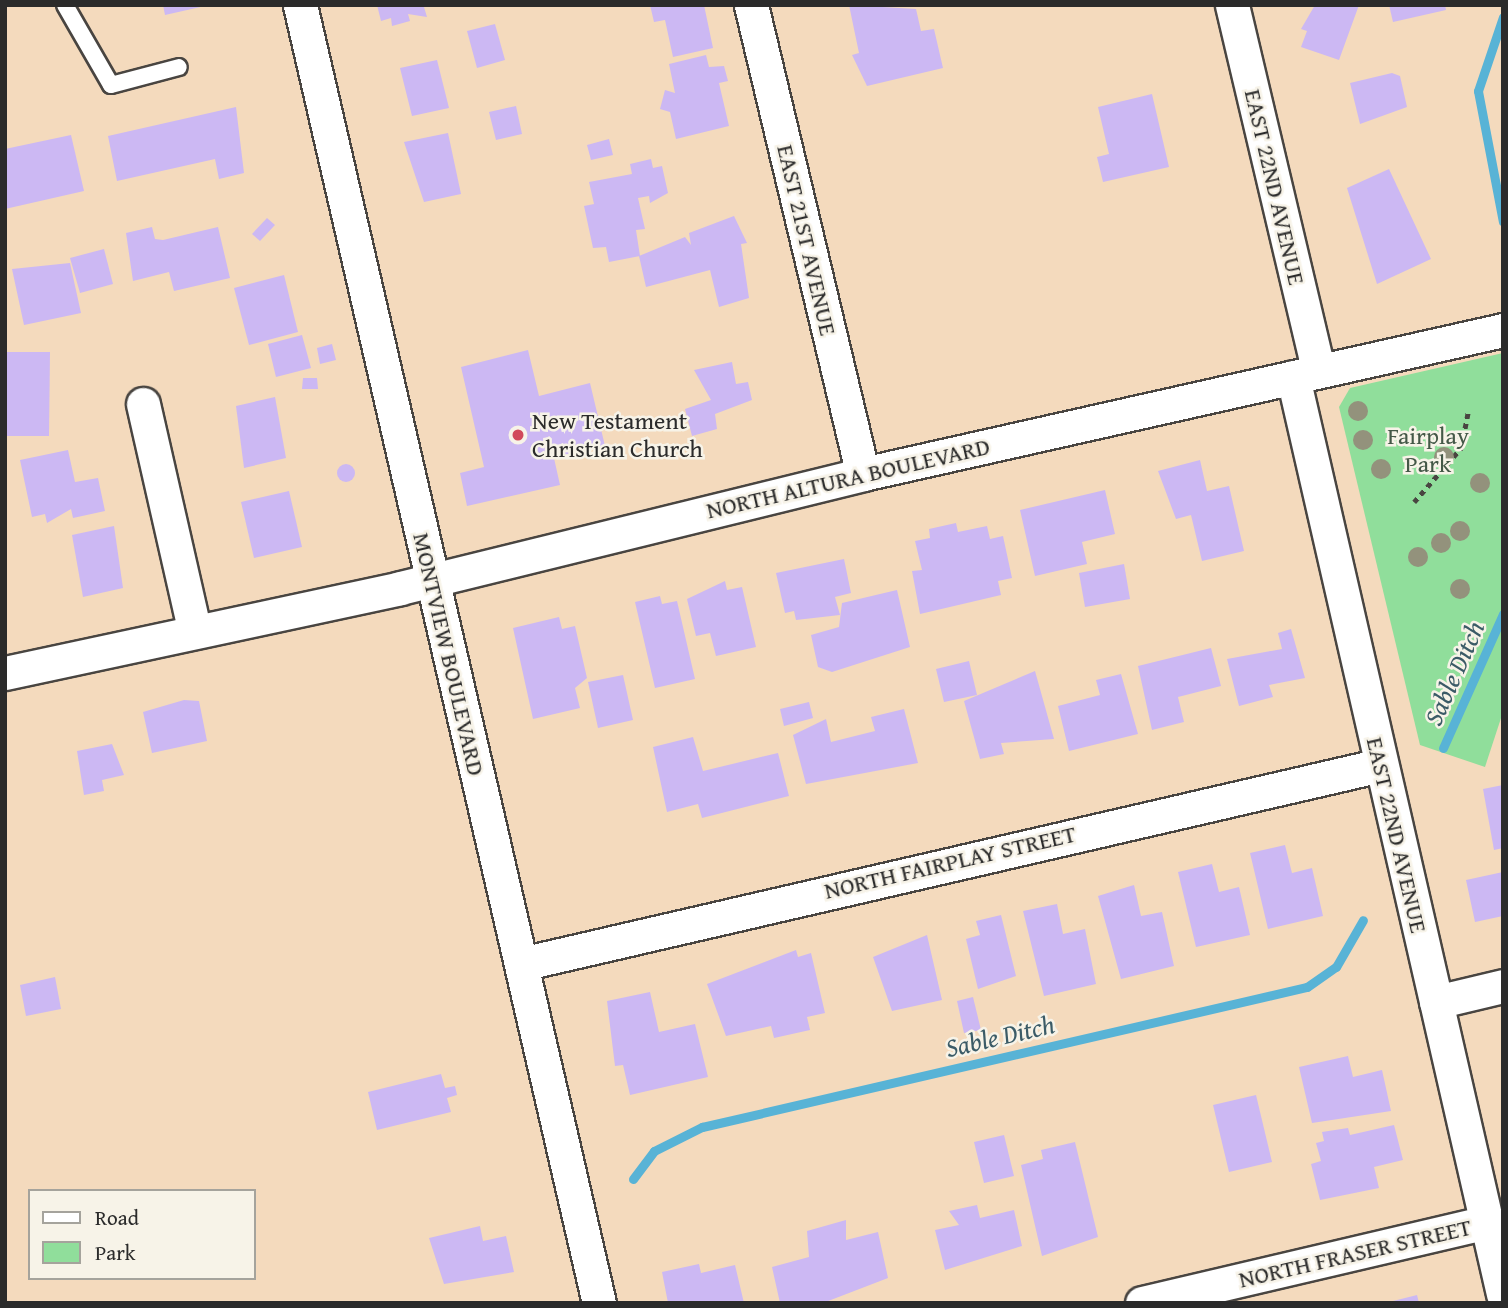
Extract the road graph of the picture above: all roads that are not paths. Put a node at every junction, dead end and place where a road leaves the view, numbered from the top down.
1 (65, 5) edge
2 (300, 5) edge
3 (751, 5) edge
4 (1232, 5) edge
5 (179, 67) dead end
6 (1503, 330) edge
7 (1306, 373) junction
8 (143, 404) dead end
9 (863, 474) junction
10 (432, 579) junction
11 (194, 629) junction
12 (5, 673) edge
13 (1381, 765) junction
14 (521, 964) junction
15 (1503, 986) edge
16 (1436, 1002) junction
17 (1486, 1222) junction
18 (1503, 1294) edge
19 (599, 1303) edge
20 (1142, 1303) edge

1 - 5 lane
2 - 10 street, MONTVIEW BOULEVARD
3 - 9 street, EAST 21ST AVENUE
4 - 7 street, EAST 22ND AVENUE
6 - 7 street, NORTH ALTURA BOULEVARD
7 - 9 street, NORTH ALTURA BOULEVARD
7 - 13 street, EAST 22ND AVENUE
8 - 11 street
9 - 10 street, NORTH ALTURA BOULEVARD
10 - 11 street, NORTH ALTURA BOULEVARD
10 - 14 street, MONTVIEW BOULEVARD
11 - 12 street, NORTH ALTURA BOULEVARD
13 - 14 street, NORTH FAIRPLAY STREET
13 - 16 street, EAST 22ND AVENUE
14 - 19 street, MONTVIEW BOULEVARD
15 - 16 street
16 - 17 street, EAST 22ND AVENUE
17 - 18 street, EAST 22ND AVENUE
17 - 20 street, NORTH FRASER STREET

